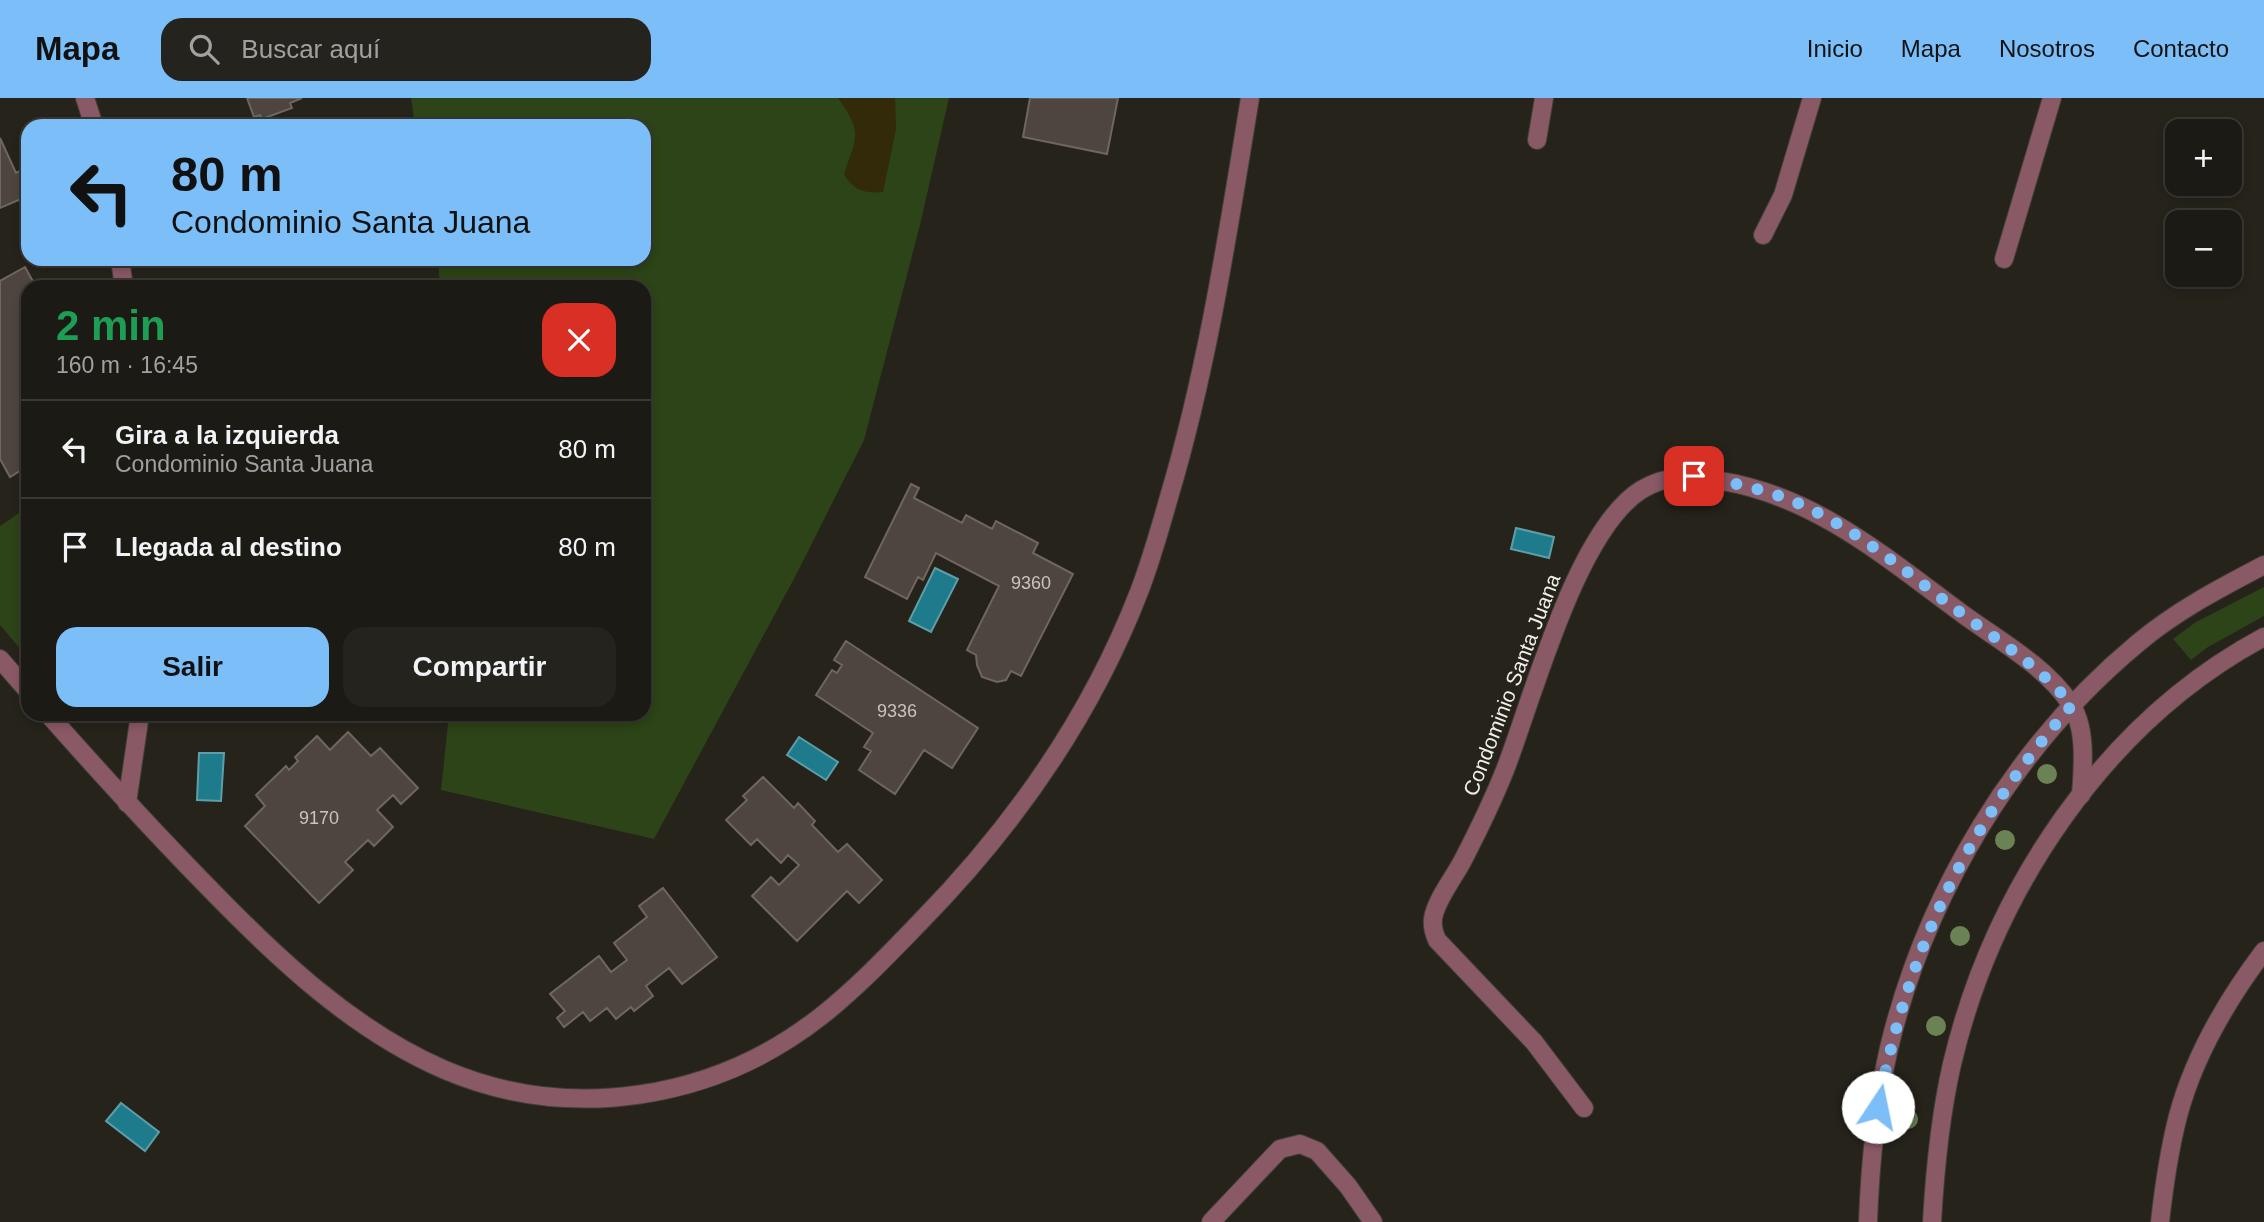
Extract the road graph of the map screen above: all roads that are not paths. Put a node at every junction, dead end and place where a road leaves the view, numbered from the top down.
1 (85, 98) edge
2 (1250, 98) edge
3 (1544, 98) edge
4 (1812, 98) edge
5 (2052, 98) edge
6 (92, 119) edge
7 (1537, 140) dead end
8 (1763, 235) dead end
9 (2004, 259) dead end
10 (2264, 565) edge
11 (2264, 638) edge
12 (0, 659) edge
13 (21, 683) edge
14 (2072, 705) junction
15 (54, 721) edge
16 (140, 721) edge
17 (2081, 795) junction
18 (127, 803) junction
19 (2264, 951) edge
20 (1584, 1108) dead end
21 (1211, 1222) edge
22 (1373, 1222) edge
23 (1868, 1222) edge
24 (1932, 1222) edge
25 (2160, 1222) edge

1 - 6 street
2 - 18 street
3 - 7 street
4 - 8 street
5 - 9 street
10 - 14 street
11 - 17 street
12 - 13 street
14 - 17 street, Condominio Santa Juana
14 - 20 street, Condominio Santa Juana
14 - 23 street
15 - 18 street
16 - 18 street
17 - 24 street
19 - 25 street
21 - 22 street

